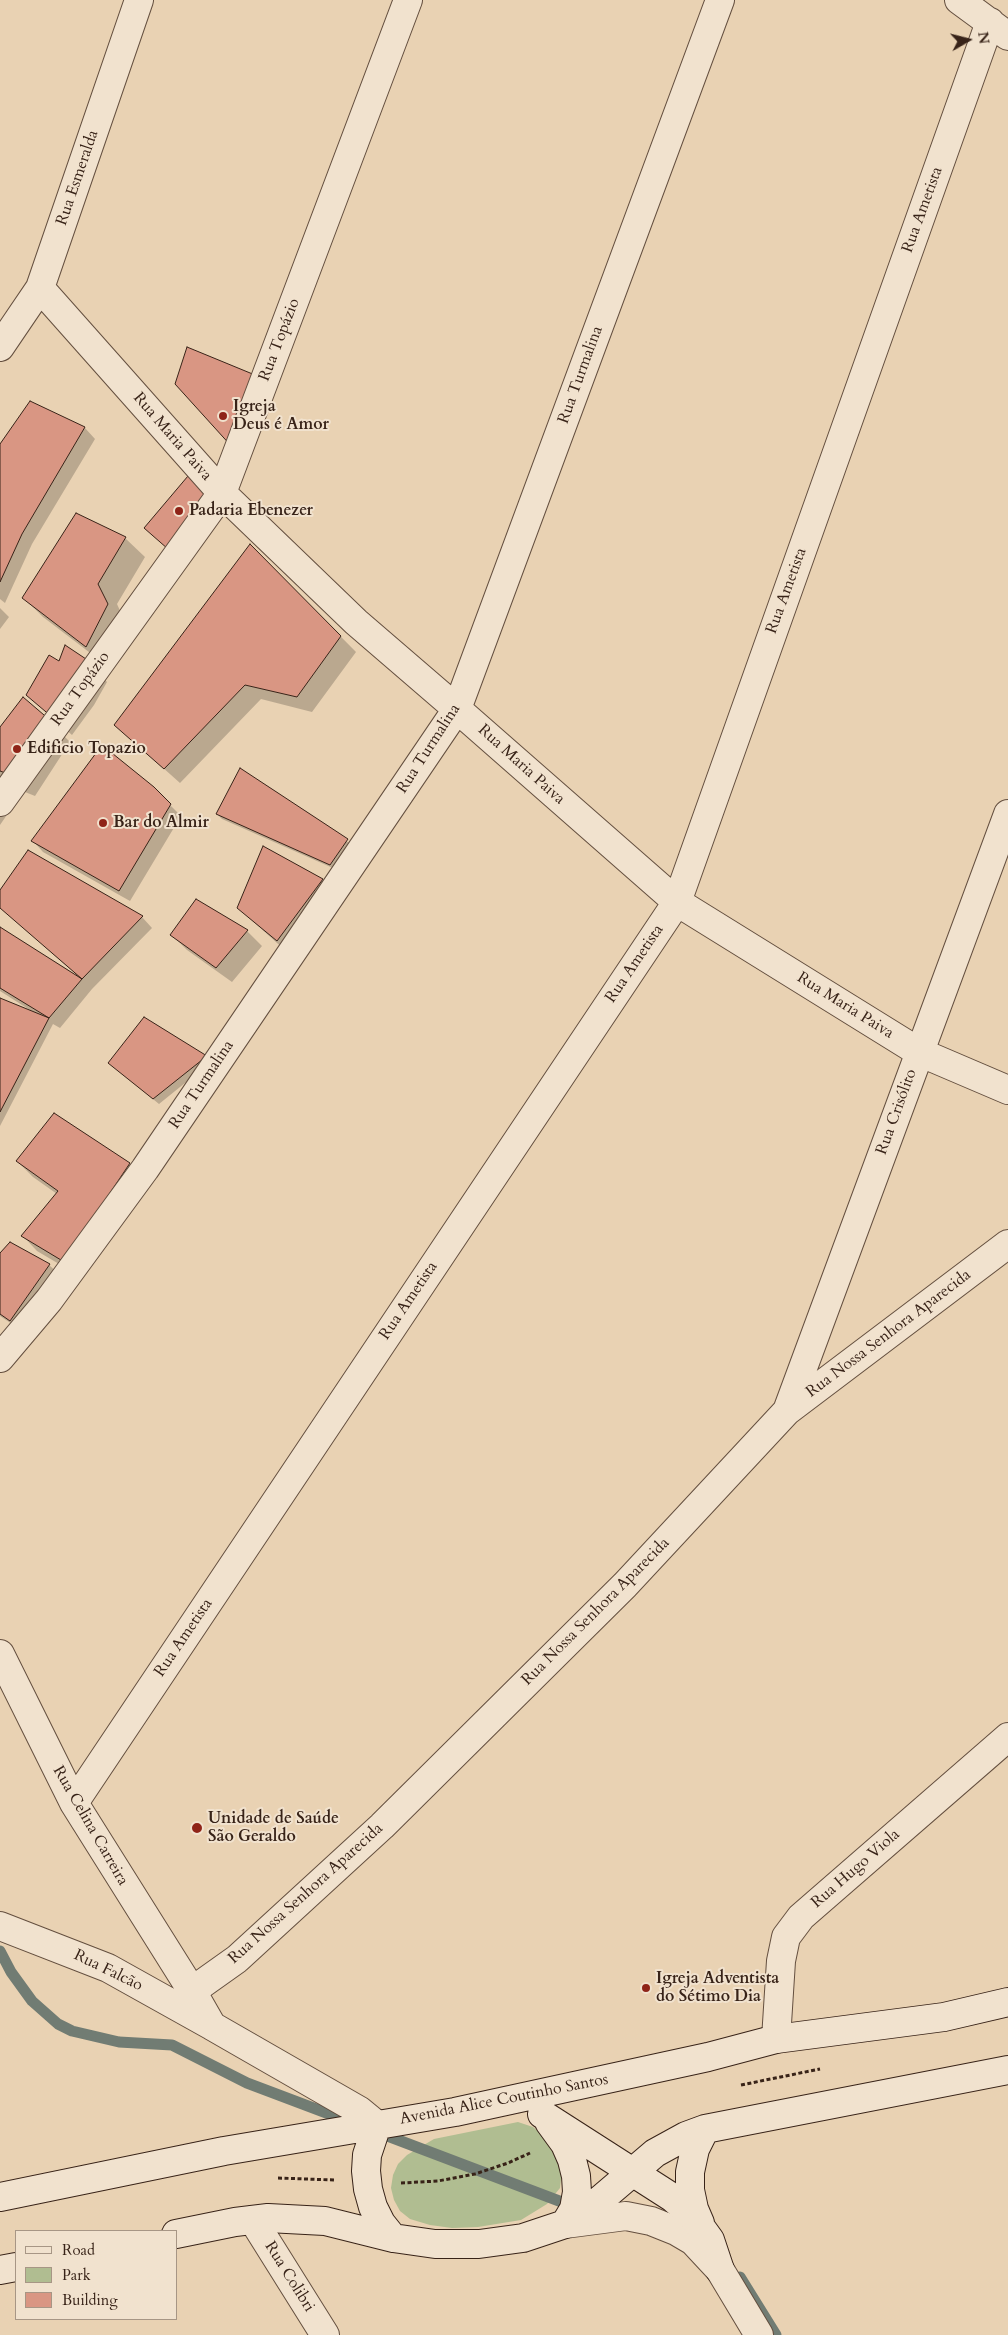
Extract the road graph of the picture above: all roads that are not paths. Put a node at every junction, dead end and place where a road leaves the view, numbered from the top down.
1 (139, 0) edge
2 (408, 0) edge
3 (720, 0) edge
4 (959, 0) edge
5 (999, 29) edge
6 (40, 288) junction
7 (0, 347) edge
8 (222, 493) junction
9 (458, 709) junction
10 (0, 802) edge
11 (1008, 814) edge
12 (677, 902) junction
13 (919, 1052) junction
14 (1008, 1090) edge
15 (1008, 1244) edge
16 (0, 1358) edge
17 (787, 1411) junction
18 (0, 1654) edge
19 (1008, 1737) edge
20 (74, 1803) junction
21 (0, 1926) edge
22 (192, 1991) junction
23 (1008, 2002) edge
24 (212, 2026) junction
25 (776, 2039) junction
26 (1008, 2070) edge
27 (535, 2105) junction
28 (377, 2125) junction
29 (705, 2129) junction
30 (633, 2171) junction
31 (0, 2197) edge
32 (253, 2220) junction
33 (564, 2224) junction
34 (702, 2227) junction
35 (178, 2234) edge
36 (392, 2238) junction
37 (15, 2267) edge
38 (0, 2270) edge
39 (720, 2270) junction
40 (325, 2335) edge
41 (759, 2335) edge

1 - 6 street, Rua Esmeralda
2 - 8 street, Rua Topázio
3 - 9 street, Rua Turmalina
4 - 5 street
5 - 12 street, Rua Ametista
6 - 7 street, Rua Esmeralda
6 - 8 street, Rua Maria Paiva
8 - 9 street, Rua Maria Paiva
8 - 10 street, Rua Topázio
9 - 12 street, Rua Maria Paiva
9 - 16 street, Rua Turmalina
11 - 13 street, Rua Crisólito
12 - 13 street, Rua Maria Paiva
12 - 20 street, Rua Ametista
13 - 14 street, Rua Maria Paiva
13 - 17 street, Rua Crisólito
15 - 17 street, Rua Nossa Senhora Aparecida
17 - 22 street, Rua Nossa Senhora Aparecida
18 - 20 street, Rua Celina Carreira
19 - 25 street, Rua Hugo Viola
20 - 22 street, Rua Celina Carreira
21 - 24 street, Rua Falcão
22 - 24 street
23 - 25 street, Avenida Alice Coutinho Santos
24 - 28 street, Rua Falcão
25 - 27 street, Avenida Alice Coutinho Santos
26 - 29 street
27 - 28 street, Avenida Alice Coutinho Santos
27 - 30 street
27 - 33 street
28 - 31 street, Avenida Alice Coutinho Santos
28 - 36 street
29 - 30 street
29 - 34 street
30 - 33 street
30 - 34 street
32 - 35 street
32 - 36 street
32 - 40 street, Rua Colibri
33 - 36 street
33 - 39 street
34 - 39 street
37 - 38 street
39 - 41 street

